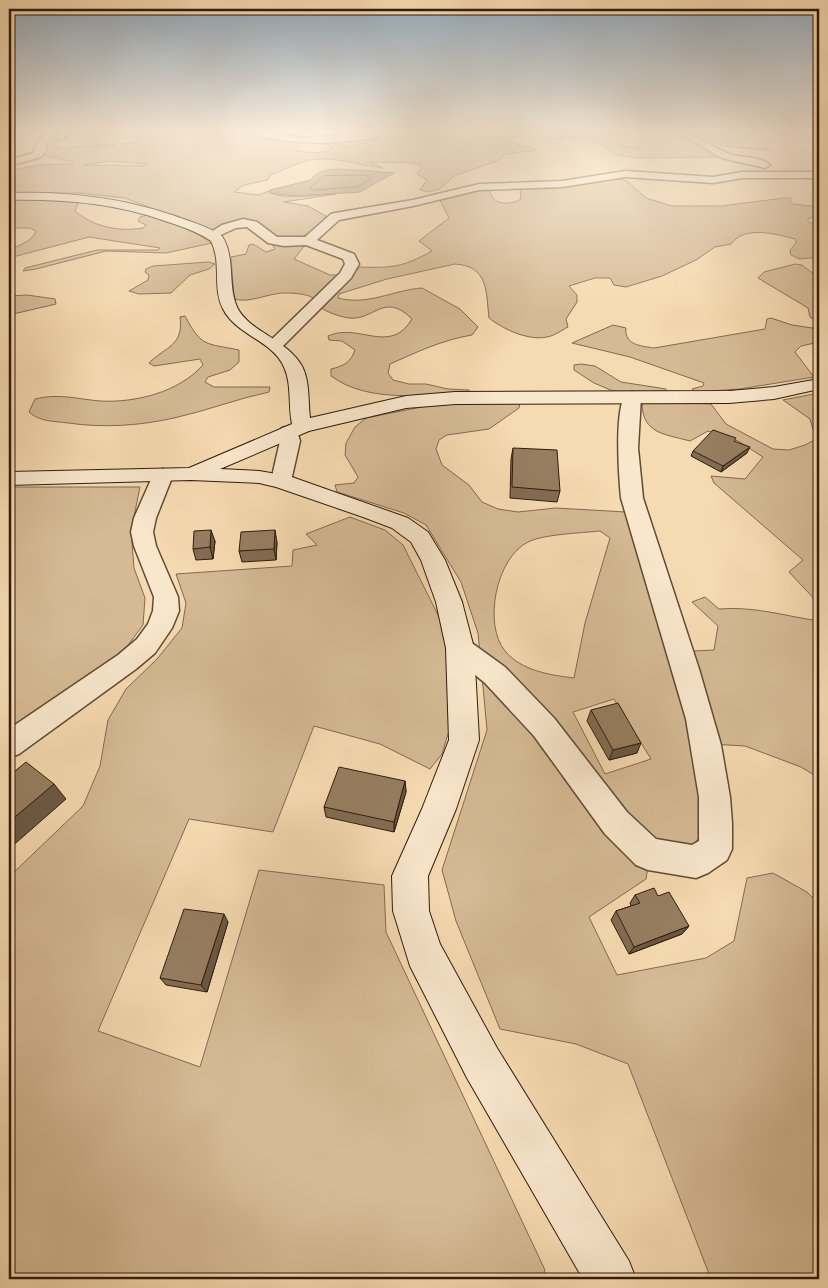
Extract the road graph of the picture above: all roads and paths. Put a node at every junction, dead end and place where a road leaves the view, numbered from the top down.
1 (463, 191) edge
2 (9, 196) edge
3 (212, 235) junction
4 (308, 241) junction
5 (275, 345) junction
6 (819, 384) edge
7 (632, 398) junction
8 (296, 430) junction
9 (177, 474) junction
10 (9, 479) edge
11 (281, 481) junction
12 (460, 648) junction
13 (9, 745) edge
14 (611, 1279) edge

1 - 4 street
2 - 3 street
3 - 4 street
3 - 5 street
4 - 5 street
5 - 8 street
6 - 7 street
7 - 8 street
7 - 12 street
8 - 9 street
8 - 11 street
9 - 10 street
9 - 11 street
9 - 13 street
11 - 12 street
12 - 14 street

